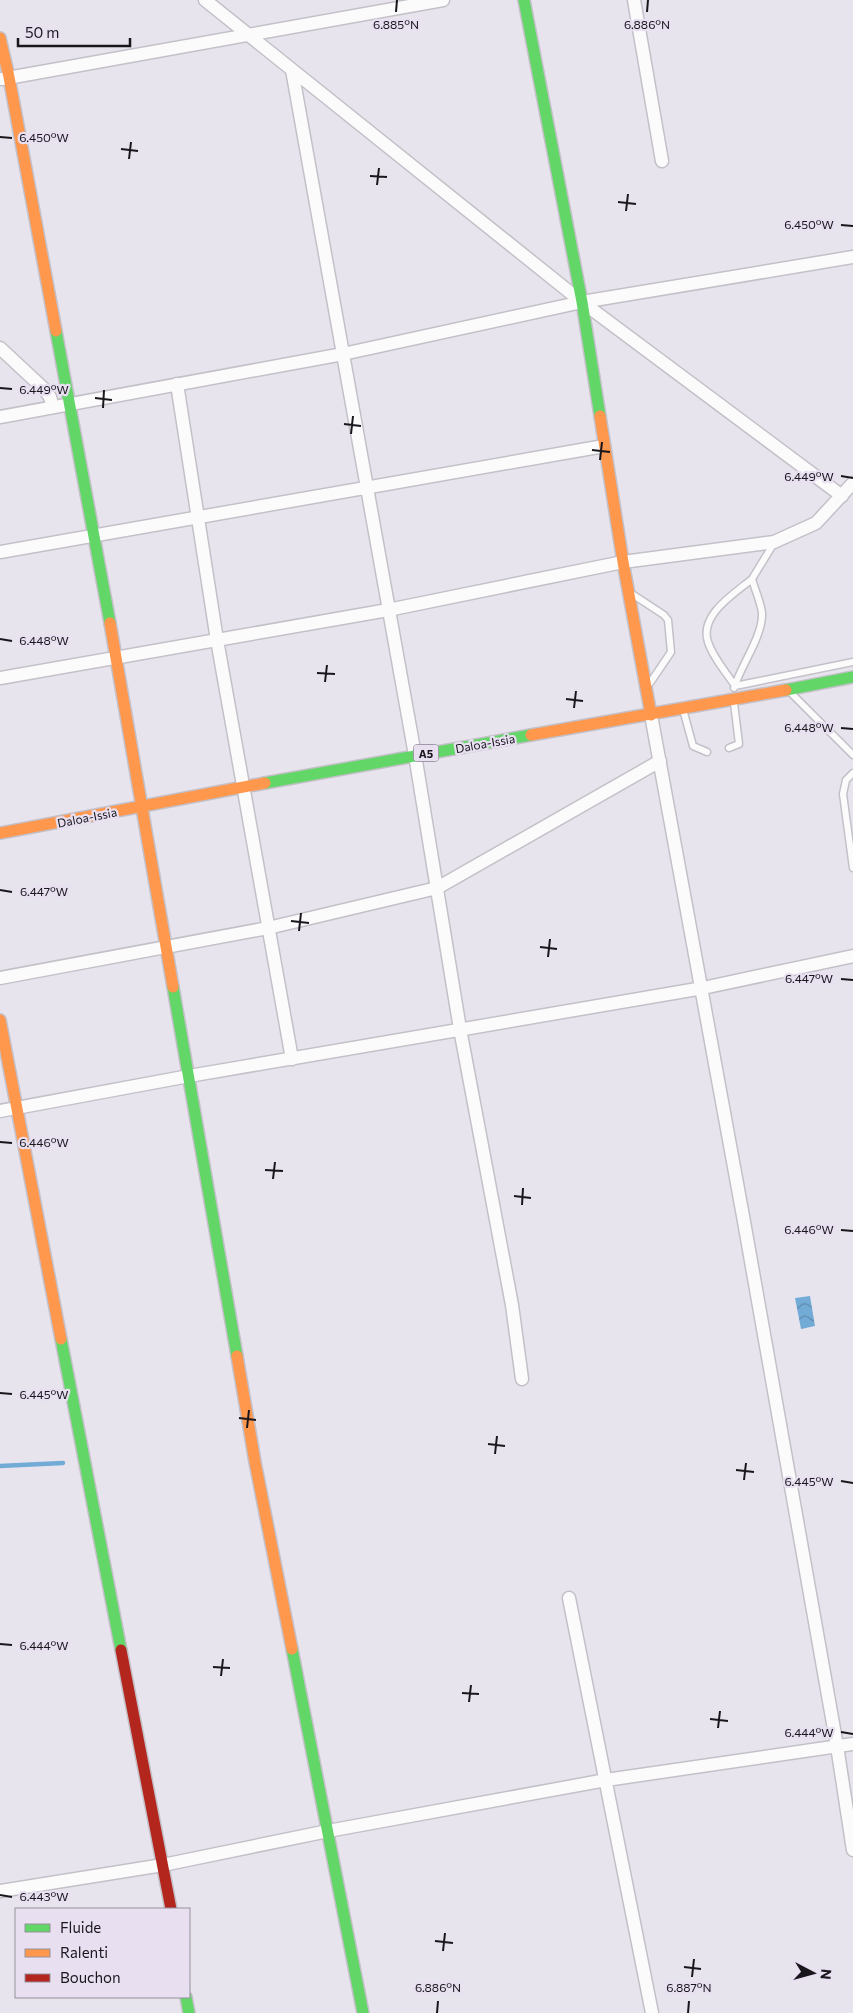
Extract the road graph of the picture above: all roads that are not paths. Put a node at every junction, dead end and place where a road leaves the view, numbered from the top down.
1 (205, 0) edge
2 (443, 0) edge
3 (524, 0) edge
4 (634, 0) edge
5 (249, 35) junction
6 (0, 38) edge
7 (292, 70) junction
8 (5, 78) edge
9 (662, 161) dead end
10 (853, 257) edge
11 (582, 302) junction
12 (0, 348) edge
13 (343, 354) junction
14 (176, 384) junction
15 (71, 404) junction
16 (53, 407) junction
17 (0, 417) edge
18 (604, 446) junction
19 (853, 483) edge
20 (366, 487) junction
21 (842, 496) junction
22 (198, 518) junction
23 (95, 536) junction
24 (774, 542) junction
25 (0, 552) edge
26 (623, 562) junction
27 (752, 579) junction
28 (628, 591) junction
29 (388, 610) junction
30 (217, 640) junction
31 (116, 656) junction
32 (853, 662) edge
33 (853, 677) edge
34 (0, 678) edge
35 (734, 686) junction
36 (646, 688) junction
37 (788, 689) junction
38 (734, 699) junction
39 (683, 709) junction
40 (650, 715) junction
41 (729, 748) dead end
42 (707, 752) dead end
43 (415, 755) junction
44 (853, 755) edge
45 (660, 761) junction
46 (853, 773) edge
47 (244, 787) junction
48 (142, 807) junction
49 (0, 833) edge
50 (853, 868) edge
51 (437, 888) junction
52 (268, 928) junction
53 (167, 948) junction
54 (853, 956) edge
55 (0, 978) edge
56 (702, 988) junction
57 (0, 1020) edge
58 (460, 1029) junction
59 (292, 1058) junction
60 (189, 1076) junction
61 (16, 1108) junction
62 (0, 1111) edge
63 (522, 1379) dead end
64 (568, 1598) dead end
65 (853, 1744) edge
66 (836, 1746) junction
67 (606, 1780) junction
68 (328, 1831) junction
69 (853, 1850) edge
70 (163, 1865) junction
71 (0, 1891) edge
72 (171, 1908) edge
73 (186, 1998) edge
74 (189, 2013) edge
75 (363, 2013) edge
76 (652, 2013) edge

1 - 5 street
2 - 5 street
3 - 11 street
4 - 9 street
5 - 7 street
5 - 8 street
6 - 8 street
7 - 11 street
7 - 13 street
8 - 15 street
10 - 11 street
11 - 13 street
11 - 18 street
11 - 21 street
12 - 16 street
13 - 14 street
13 - 20 street
14 - 15 street
14 - 22 street
15 - 16 street
15 - 23 street
16 - 17 street
18 - 20 street
18 - 26 street
19 - 21 street
20 - 22 street
20 - 29 street
21 - 24 street
22 - 23 street
22 - 30 street
23 - 25 street
23 - 31 street
24 - 26 street
24 - 27 lane
26 - 28 street
26 - 29 street
27 - 35 lane
27 - 35 lane
28 - 36 street
28 - 36 lane
29 - 30 street
29 - 43 street
30 - 31 street
30 - 47 street
31 - 34 street
31 - 48 street
32 - 35 lane
33 - 37 street, Daloa-Issia / A5
35 - 38 lane
36 - 40 street
37 - 38 street, Daloa-Issia / A5
37 - 44 lane
38 - 39 street, Daloa-Issia / A5
38 - 41 lane
39 - 40 street, Daloa-Issia / A5
39 - 42 lane
40 - 43 street, Daloa-Issia / A5
40 - 45 street
43 - 47 street, Daloa-Issia / A5
43 - 51 street
45 - 51 street
45 - 56 street
46 - 50 lane
47 - 48 street, Daloa-Issia / A5
47 - 52 street
48 - 49 street, Daloa-Issia / A5
48 - 53 street
51 - 52 street
51 - 58 street
52 - 53 street
52 - 59 street
53 - 55 street
53 - 60 street
54 - 56 street
56 - 58 street
56 - 66 street
57 - 61 street
58 - 59 street
58 - 63 street
59 - 60 street
60 - 61 street
60 - 68 street
61 - 62 street
61 - 70 street
64 - 67 street
65 - 66 street
66 - 67 street
66 - 69 street
67 - 68 street
67 - 76 street
68 - 70 street
68 - 75 street
70 - 71 street
70 - 72 street
73 - 74 street

